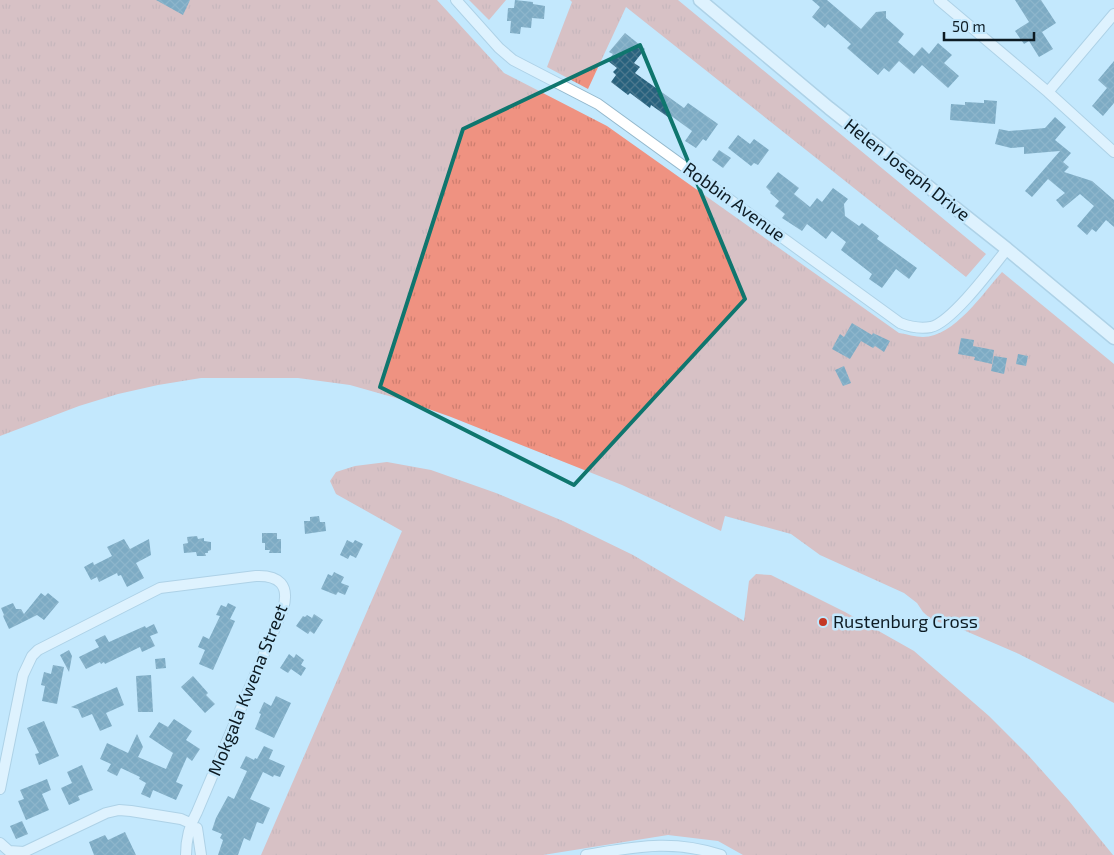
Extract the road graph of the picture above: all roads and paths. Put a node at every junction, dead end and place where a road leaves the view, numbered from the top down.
1 (456, 0) edge
2 (700, 0) edge
3 (939, 0) edge
4 (1114, 14) edge
5 (1048, 92) junction
6 (1114, 152) edge
7 (1007, 249) junction
8 (1114, 338) edge
9 (0, 789) edge
10 (197, 812) junction
11 (190, 823) junction
12 (198, 834) junction
13 (0, 843) edge
14 (186, 855) edge
15 (202, 855) edge
16 (586, 855) edge
17 (721, 855) edge

1 - 7 street, Robbin Avenue
2 - 7 street, Helen Joseph Drive
3 - 5 street
4 - 5 street
5 - 6 street
7 - 8 street, Helen Joseph Drive
9 - 10 street, Mokgala Kwena Street
10 - 11 street, Mokgala Kwena Street
10 - 12 street, Mokgala Kwena Street
11 - 12 street, Mokgala Kwena Street
11 - 13 street
11 - 14 street, Mokgala Kwena Street
12 - 15 street, Mokgala Kwena Street
16 - 17 street

